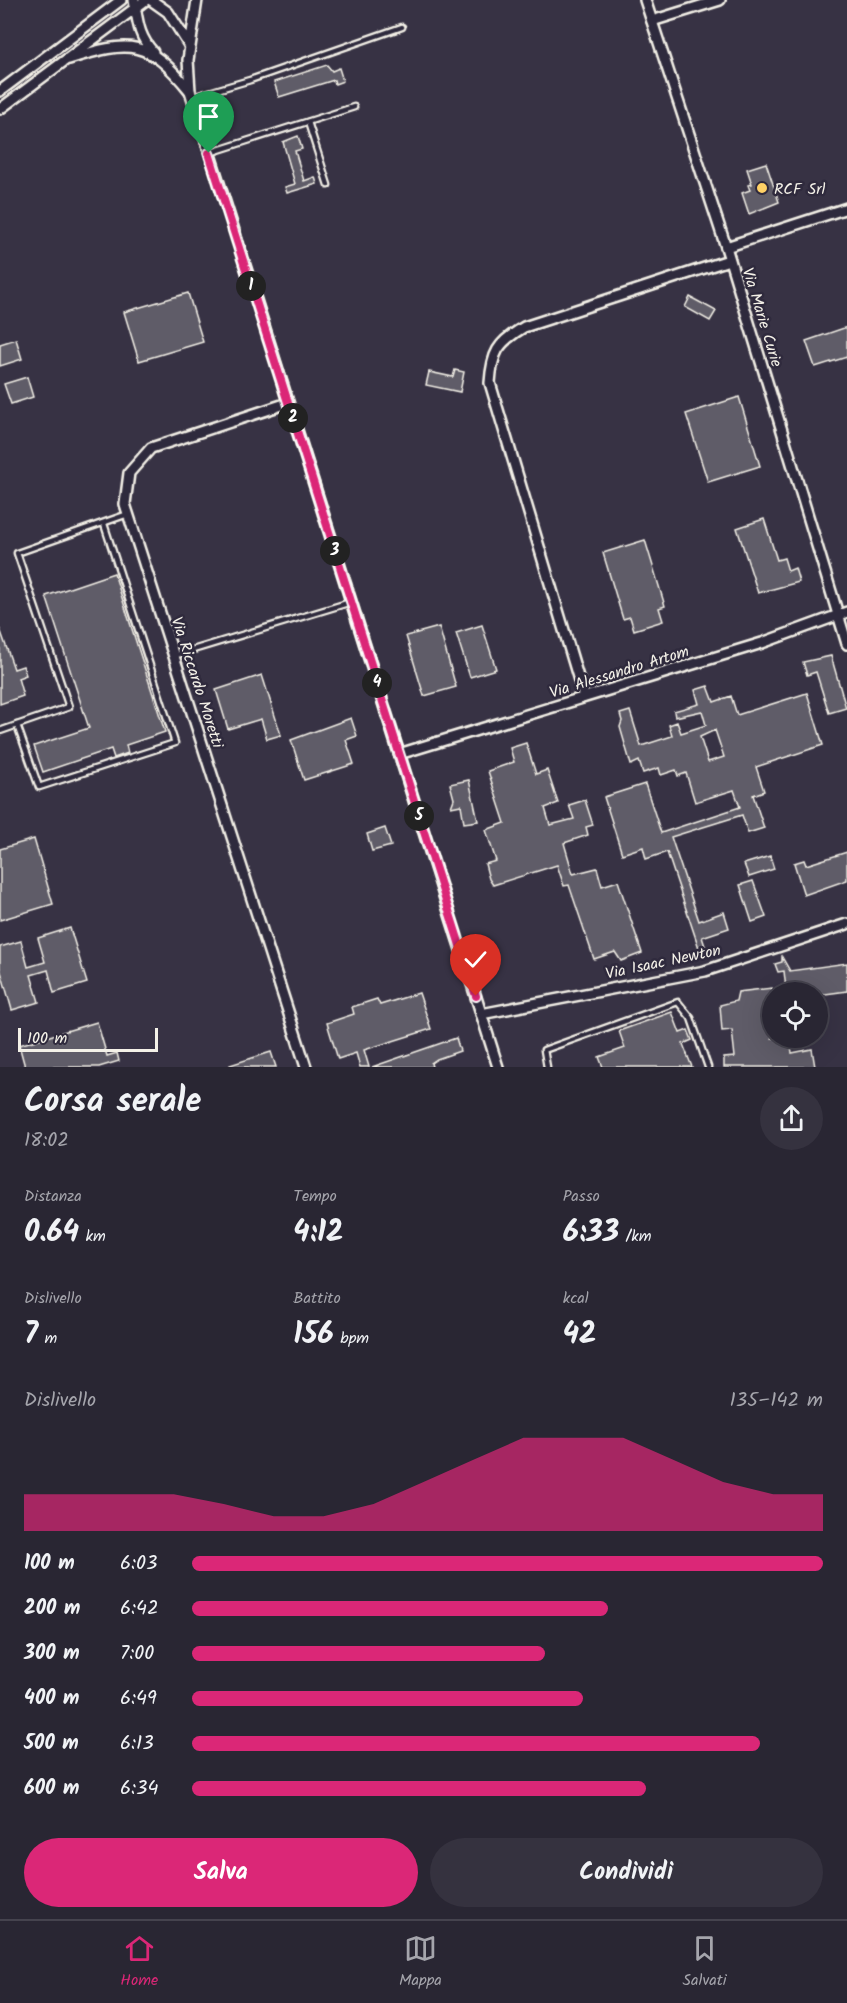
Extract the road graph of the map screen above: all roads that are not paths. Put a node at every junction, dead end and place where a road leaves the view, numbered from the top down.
1 (122, 0) edge
2 (146, 0) edge
3 (151, 0) edge
4 (197, 0) edge
5 (645, 0) edge
6 (720, 0) edge
7 (135, 4) edge
8 (651, 21) junction
9 (402, 27) dead end
10 (189, 45) junction
11 (155, 54) junction
12 (69, 58) junction
13 (0, 91) edge
14 (191, 94) junction
15 (354, 107) dead end
16 (0, 109) edge
17 (308, 122) junction
18 (209, 153) junction
19 (328, 185) dead end
20 (847, 208) edge
21 (726, 247) junction
22 (729, 260) junction
23 (288, 403) junction
24 (128, 514) junction
25 (104, 524) junction
26 (351, 602) junction
27 (843, 613) edge
28 (847, 644) edge
29 (173, 656) junction
30 (584, 697) junction
31 (17, 725) junction
32 (0, 731) edge
33 (399, 754) junction
34 (847, 924) edge
35 (481, 1014) junction
36 (306, 1067) edge
37 (498, 1067) edge
38 (547, 1067) edge
39 (708, 1067) edge

1 - 13 street
2 - 7 street
3 - 10 street
4 - 10 street
5 - 8 street, Via Marie Curie
6 - 8 street
7 - 11 street
7 - 12 street
8 - 21 street, Via Marie Curie
9 - 14 lane
10 - 14 street
11 - 12 street
11 - 14 street
12 - 16 street
14 - 18 street
15 - 17 lane
17 - 18 lane
17 - 19 lane
18 - 23 street
20 - 21 street
21 - 22 street, Via Marie Curie
22 - 27 street, Via Marie Curie
22 - 30 street
23 - 24 street, Via Riccardo Moretti
23 - 26 street
24 - 25 lane
24 - 29 street, Via Riccardo Moretti
25 - 31 lane
25 - 31 lane
26 - 29 lane
26 - 33 street
27 - 28 street, Via Marie Curie
27 - 30 street, Via Alessandro Artom
29 - 36 street, Via Riccardo Moretti
30 - 33 street, Via Alessandro Artom
31 - 32 lane
33 - 35 street
34 - 35 street, Via Isaac Newton
35 - 37 street
38 - 39 lane

